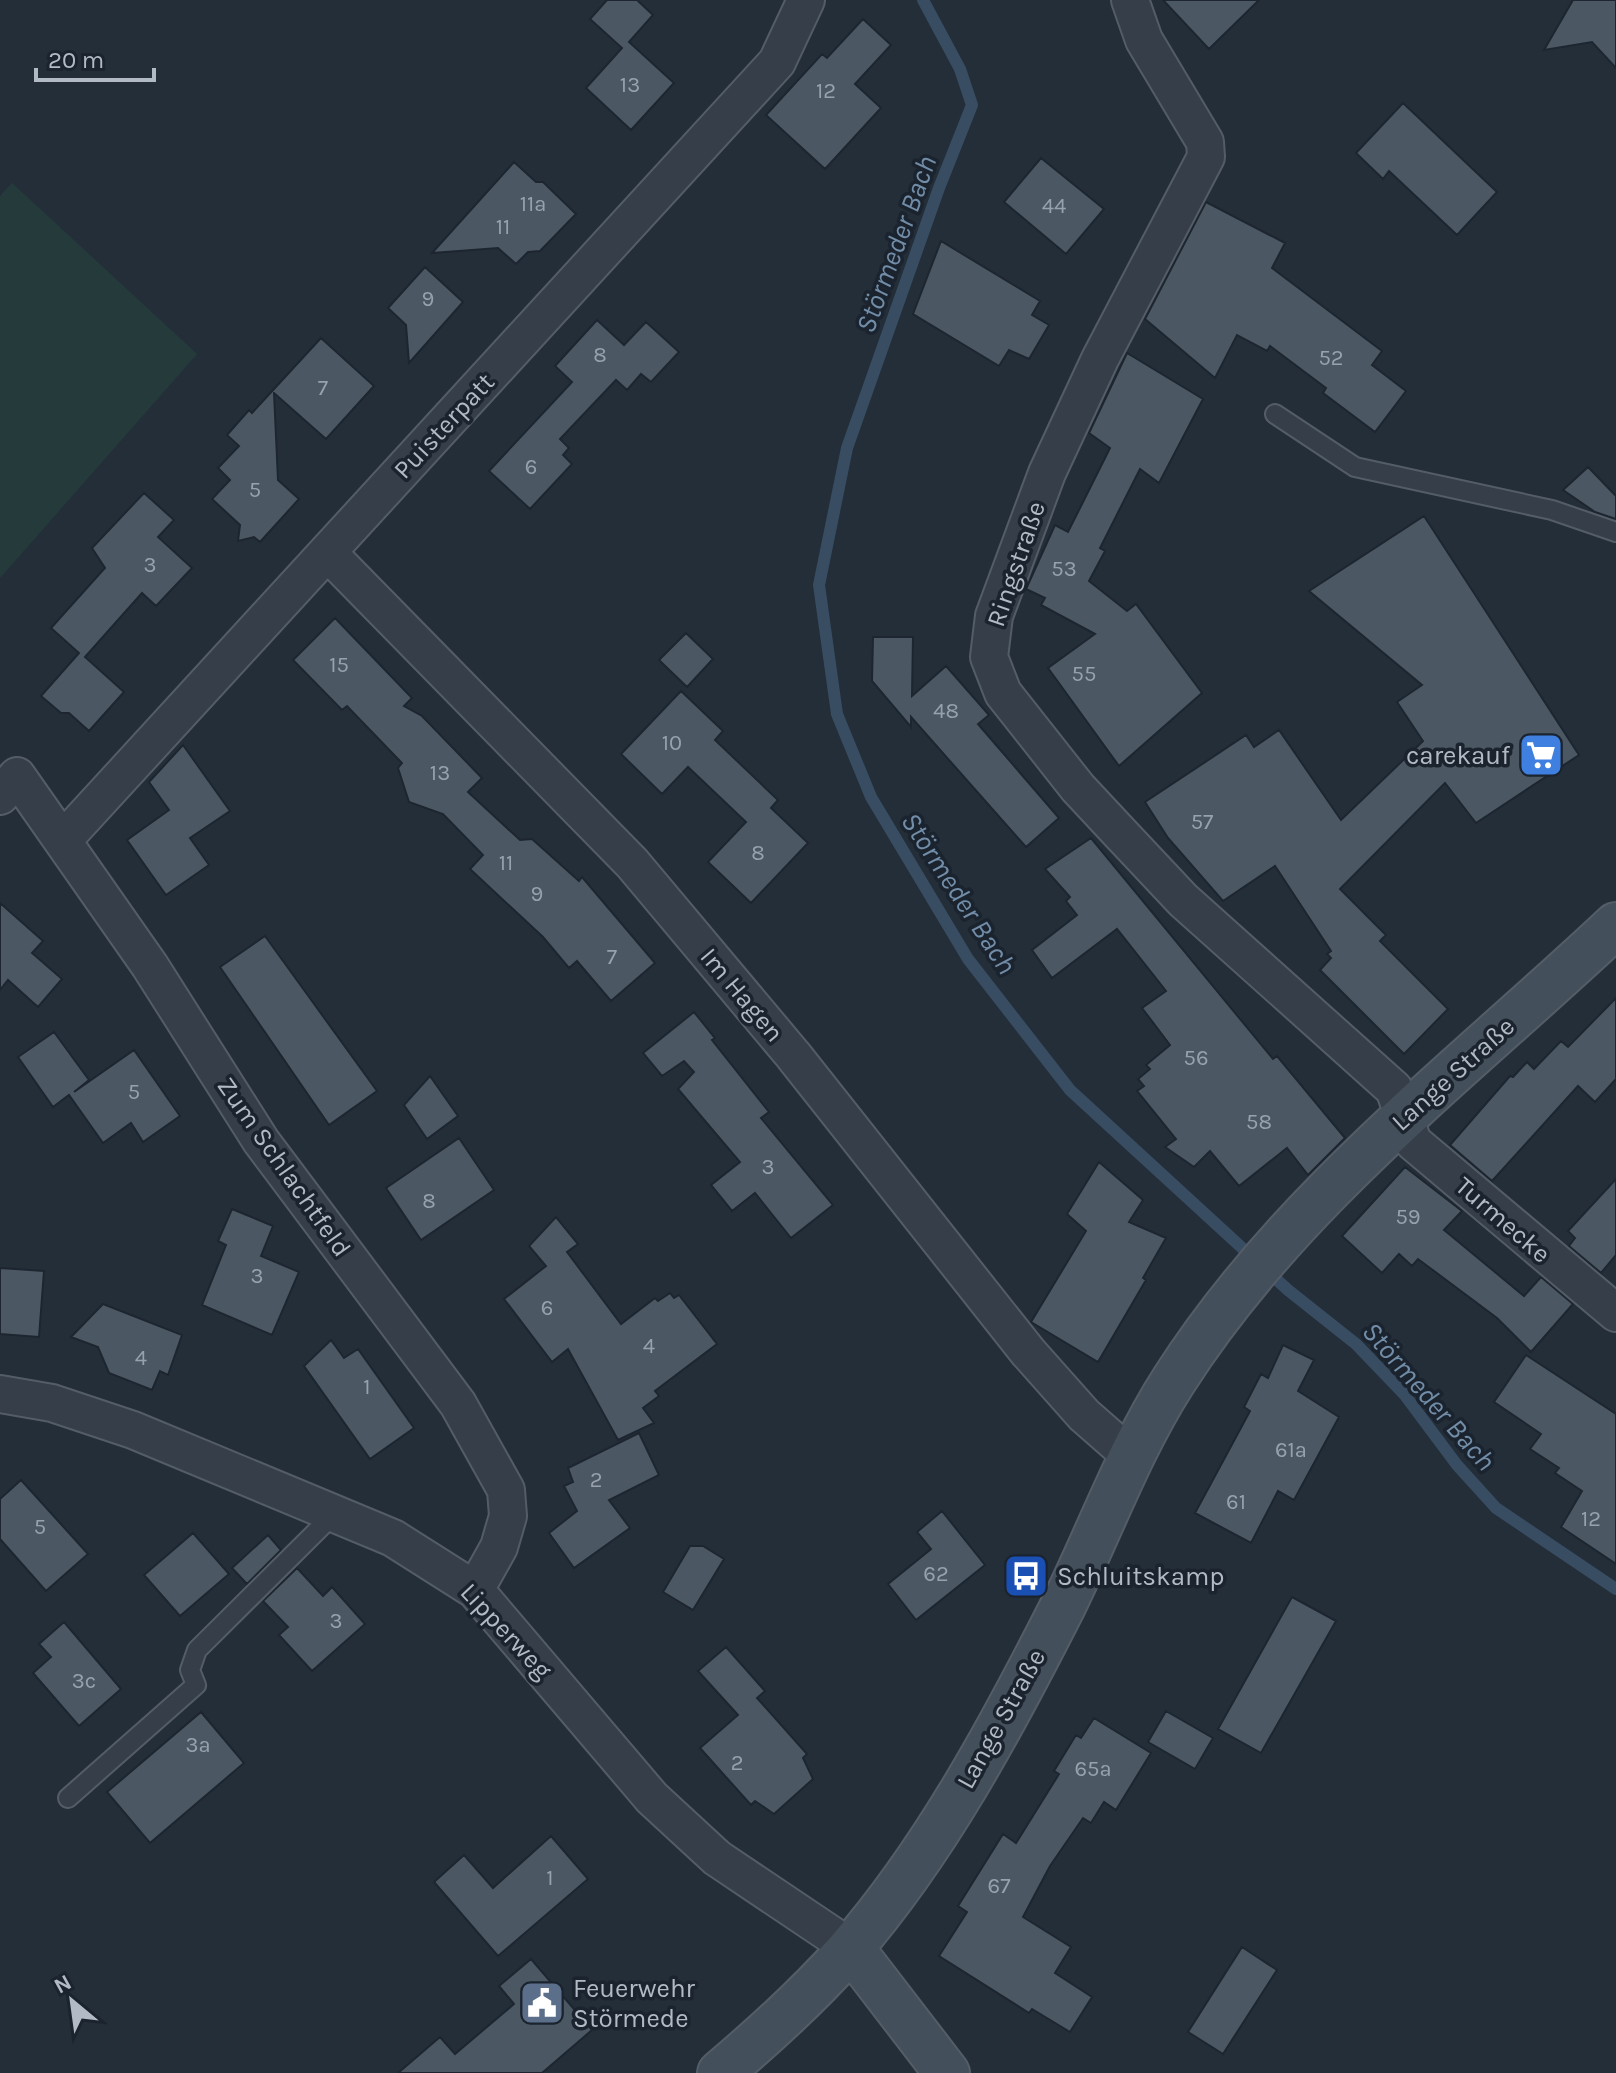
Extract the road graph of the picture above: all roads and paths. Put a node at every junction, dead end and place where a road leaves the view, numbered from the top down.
1 (806, 0) edge
2 (1130, 0) edge
3 (1275, 414) dead end
4 (1616, 532) edge
5 (328, 553) junction
6 (0, 796) edge
7 (63, 840) junction
8 (1616, 925) edge
9 (1404, 1116) junction
10 (1616, 1313) edge
11 (0, 1394) edge
12 (1133, 1458) junction
13 (334, 1514) junction
14 (475, 1590) junction
15 (68, 1798) dead end
16 (851, 1948) junction
17 (720, 2073) edge
18 (947, 2073) edge

1 - 5 street, Puisterpatt
2 - 9 street, Ringstraße
3 - 4 lane
5 - 7 street, Puisterpatt
5 - 12 street, Im Hagen
6 - 7 street, Zum Schlachtfeld
7 - 14 street, Zum Schlachtfeld
8 - 9 main road, Lange Straße
9 - 10 street, Turmecke
9 - 12 main road, Lange Straße
11 - 13 street, Lipperweg
12 - 16 main road, Lange Straße
13 - 14 street, Lipperweg
13 - 15 lane
14 - 16 street, Lipperweg
16 - 17 main road, Lange Straße
16 - 18 main road

